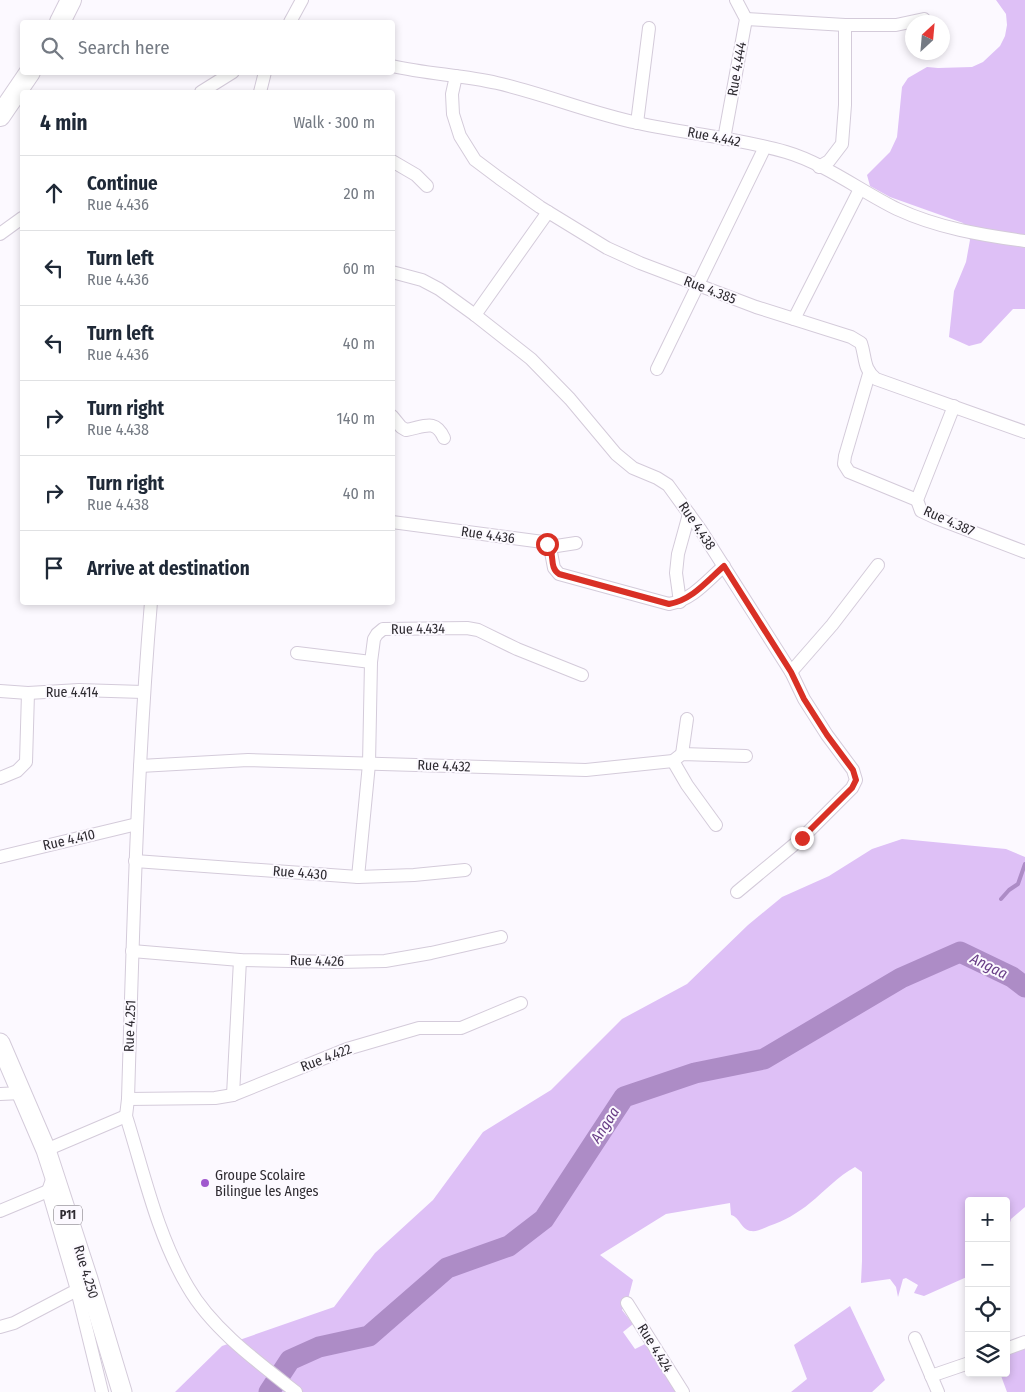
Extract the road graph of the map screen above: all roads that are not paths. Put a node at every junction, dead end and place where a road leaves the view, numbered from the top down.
1 (71, 0) edge
2 (302, 0) edge
3 (736, 0) edge
4 (746, 19) junction
5 (61, 20) edge
6 (291, 20) edge
7 (905, 23) edge
8 (845, 25) junction
9 (649, 28) dead end
10 (395, 67) edge
11 (28, 75) edge
12 (227, 75) edge
13 (263, 75) edge
14 (456, 76) junction
15 (204, 90) edge
16 (260, 90) edge
17 (0, 116) edge
18 (637, 123) junction
19 (724, 140) junction
20 (765, 147) junction
21 (395, 163) edge
22 (819, 167) junction
23 (427, 186) dead end
24 (860, 189) junction
25 (548, 212) junction
26 (20, 219) edge
27 (0, 234) edge
28 (1025, 241) edge
29 (395, 273) edge
30 (697, 286) junction
31 (475, 315) junction
32 (794, 319) junction
33 (657, 369) dead end
34 (869, 374) junction
35 (954, 406) junction
36 (395, 420) edge
37 (1025, 432) edge
38 (444, 438) dead end
39 (917, 500) junction
40 (689, 514) junction
41 (395, 522) edge
42 (576, 543) dead end
43 (550, 547) junction
44 (1025, 552) edge
45 (724, 566) junction
46 (878, 566) dead end
47 (680, 602) junction
48 (151, 605) edge
49 (297, 653) dead end
50 (371, 662) junction
51 (791, 672) junction
52 (582, 675) dead end
53 (0, 691) edge
54 (143, 692) junction
55 (28, 693) junction
56 (687, 719) dead end
57 (746, 756) dead end
58 (678, 758) junction
59 (369, 764) junction
60 (140, 766) junction
61 (0, 778) edge
62 (137, 824) junction
63 (716, 824) dead end
64 (0, 857) edge
65 (135, 861) junction
66 (464, 870) dead end
67 (358, 877) junction
68 (737, 892) dead end
69 (501, 937) dead end
70 (132, 951) junction
71 (240, 960) junction
72 (521, 1003) dead end
73 (0, 1042) edge
74 (22, 1093) junction
75 (0, 1094) edge
76 (233, 1094) junction
77 (128, 1099) junction
78 (126, 1116) junction
79 (46, 1150) junction
80 (51, 1183) junction
81 (0, 1211) edge
82 (77, 1290) junction
83 (627, 1303) dead end
84 (0, 1327) edge
85 (914, 1338) dead end
86 (1025, 1342) edge
87 (1010, 1348) edge
88 (965, 1363) edge
89 (931, 1376) junction
90 (102, 1392) edge
91 (122, 1392) edge
92 (296, 1392) edge
93 (683, 1392) edge
94 (938, 1392) edge

1 - 5 highway
2 - 6 street
3 - 4 street
4 - 8 street
4 - 19 street, Rue 4.444
7 - 8 street
8 - 22 street
9 - 18 street
10 - 14 street, Rue 4.442
11 - 17 highway
12 - 15 street
13 - 16 street
14 - 18 street, Rue 4.442
14 - 25 street, Rue 4.385
18 - 19 street, Rue 4.442
19 - 20 street, Rue 4.442
20 - 22 street, Rue 4.442
20 - 30 street
21 - 23 street
22 - 24 street, Rue 4.442
24 - 28 street, Rue 4.442
24 - 32 street
25 - 30 street, Rue 4.385
25 - 31 street
26 - 27 street
29 - 31 street, Rue 4.438
30 - 32 street, Rue 4.385
30 - 33 street
31 - 40 street, Rue 4.438
32 - 34 street, Rue 4.385
34 - 35 street
34 - 39 street
35 - 37 street
35 - 39 street, Rue 4.387
36 - 38 street
39 - 44 street, Rue 4.387
40 - 45 street, Rue 4.438
40 - 47 street
41 - 43 street, Rue 4.436
42 - 43 street
43 - 47 street
45 - 47 street
45 - 51 street, Rue 4.438
46 - 51 street
48 - 54 street, Rue 4.251
49 - 50 street
50 - 52 street, Rue 4.434
50 - 59 street, Rue 4.434
51 - 68 street, Rue 4.438
53 - 55 street, Rue 4.414
54 - 55 street, Rue 4.414
54 - 60 street, Rue 4.251
55 - 61 street
56 - 58 street
57 - 58 street, Rue 4.432
58 - 59 street, Rue 4.432
58 - 63 street
59 - 60 street, Rue 4.432
59 - 67 street, Rue 4.434
60 - 62 street, Rue 4.251
62 - 64 street, Rue 4.410
62 - 65 street, Rue 4.251
65 - 67 street, Rue 4.430
65 - 70 street, Rue 4.251
66 - 67 street, Rue 4.430
69 - 71 street, Rue 4.426
70 - 71 street, Rue 4.426
70 - 77 street, Rue 4.251
71 - 76 street
72 - 76 street, Rue 4.422
73 - 74 main road, Rue 4.250 / P11
74 - 75 street
74 - 79 main road, Rue 4.250 / P11
76 - 77 street, Rue 4.422
77 - 78 street, Rue 4.251
78 - 79 street
78 - 92 street, Rue 4.251
79 - 80 main road, Rue 4.250 / P11
80 - 81 street
80 - 82 street
80 - 91 main road, Rue 4.250 / P11
82 - 84 street
82 - 90 street
83 - 93 street, Rue 4.424
85 - 89 street
86 - 87 street
88 - 89 street
89 - 94 street

